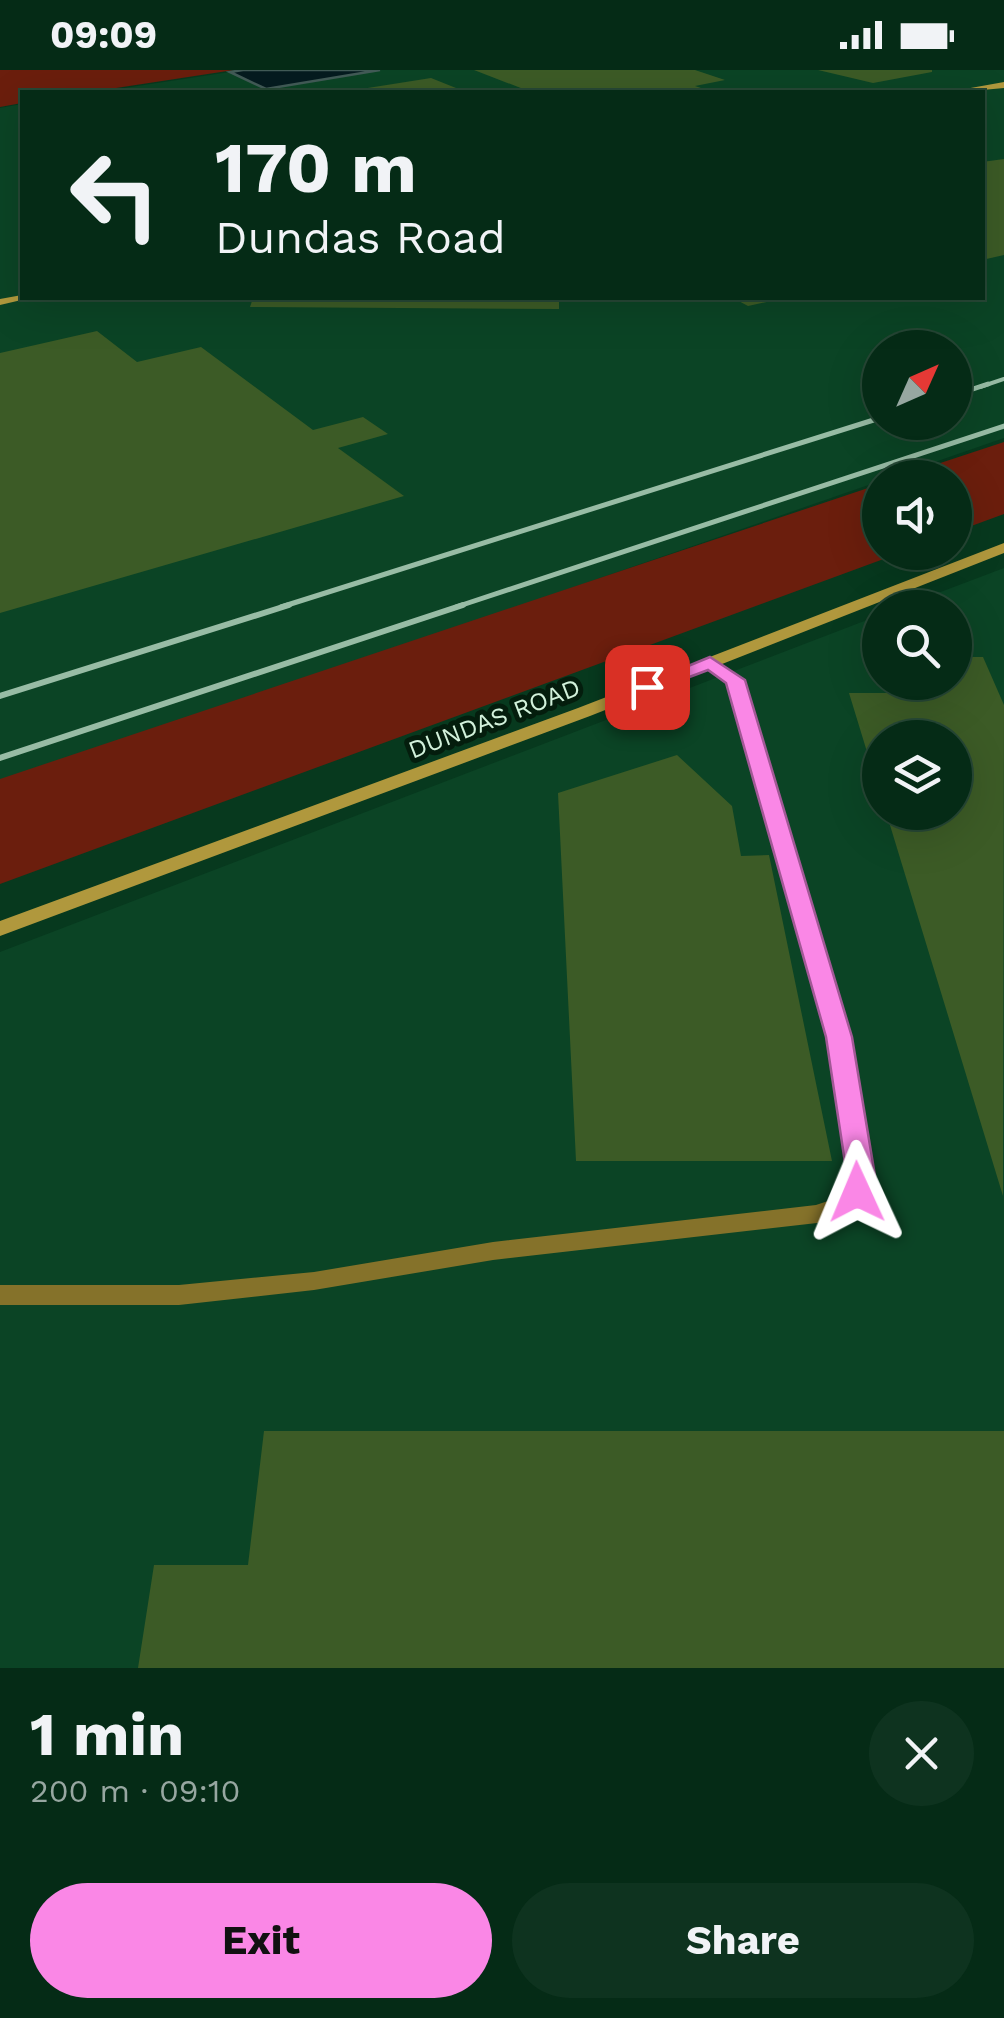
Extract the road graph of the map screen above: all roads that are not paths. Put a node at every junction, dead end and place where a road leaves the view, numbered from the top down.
1 (1004, 84) edge
2 (975, 90) edge
3 (1004, 548) edge
4 (710, 662) junction
5 (0, 929) edge
6 (0, 1294) edge

1 - 2 main road
3 - 4 main road, DUNDAS ROAD
4 - 5 main road, DUNDAS ROAD
4 - 6 lane

